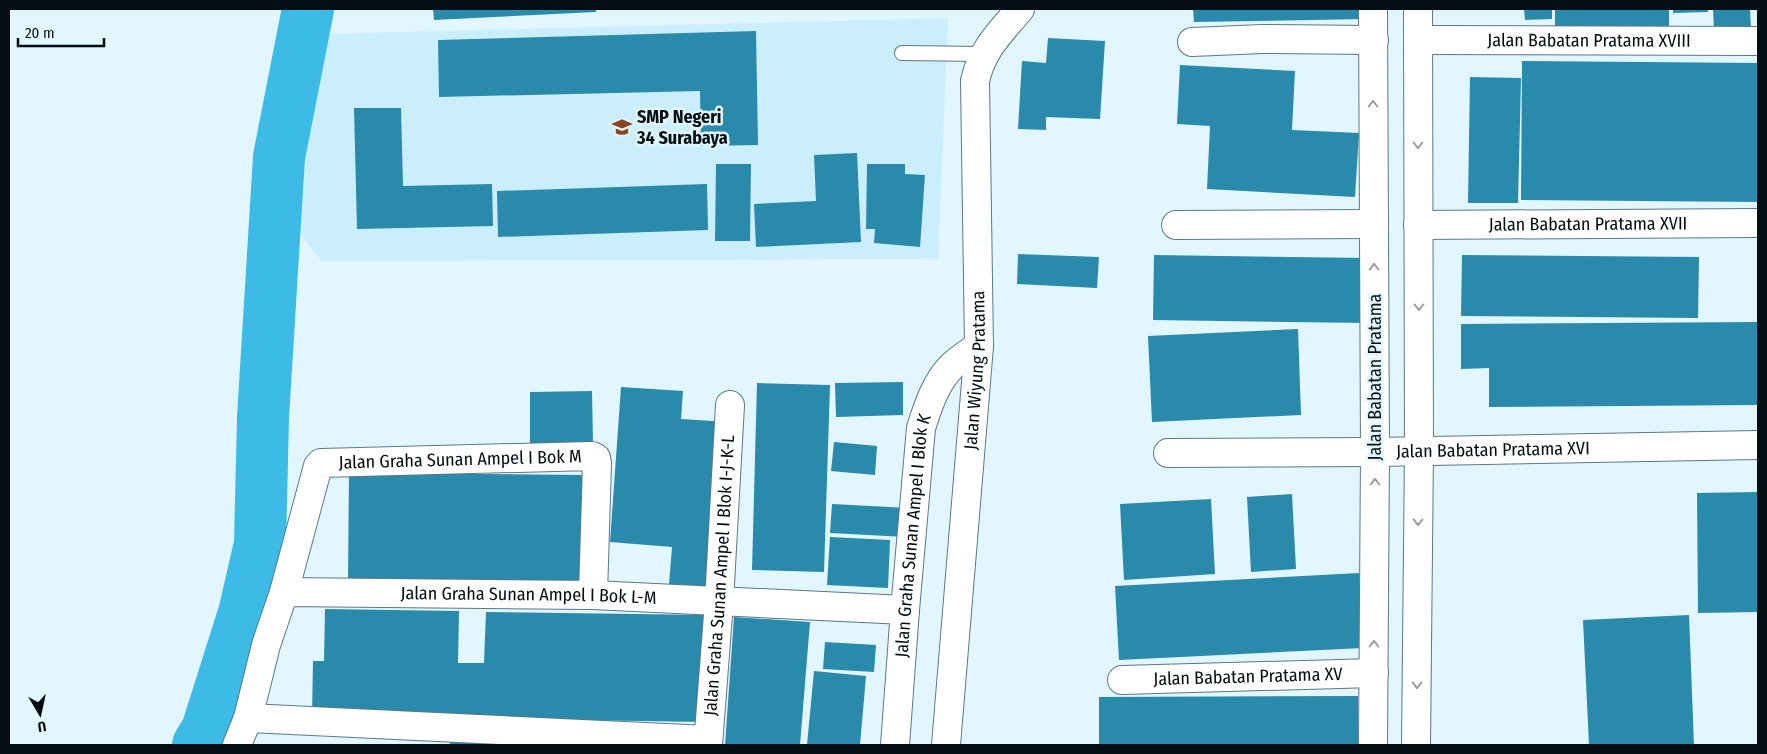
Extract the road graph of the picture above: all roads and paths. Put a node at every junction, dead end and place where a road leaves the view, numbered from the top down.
1 (1020, 9) edge
2 (1373, 9) edge
3 (1418, 9) edge
4 (994, 32) edge
5 (1374, 40) junction
6 (1419, 40) junction
7 (1758, 41) edge
8 (1192, 42) dead end
9 (902, 53) dead end
10 (1758, 223) edge
11 (1373, 224) junction
12 (1418, 224) junction
13 (1176, 225) dead end
14 (979, 346) junction
15 (730, 405) dead end
16 (1758, 445) edge
17 (1419, 450) junction
18 (1375, 452) junction
19 (1168, 453) dead end
20 (284, 592) junction
21 (592, 594) junction
22 (719, 602) junction
23 (905, 610) junction
24 (1374, 673) junction
25 (1122, 680) dead end
26 (248, 718) junction
27 (708, 743) edge
28 (237, 745) edge
29 (895, 745) edge
30 (946, 745) edge
31 (1373, 745) edge
32 (1416, 745) edge

1 - 4 street, Jalan Wiyung Pratama
2 - 5 street, Jalan Babatan Pratama
3 - 6 street
4 - 9 lane
4 - 14 street, Jalan Wiyung Pratama
5 - 8 street
11 -> 5 street, Jalan Babatan Pratama
6 - 7 street, Jalan Babatan Pratama XVIII
6 -> 12 street
10 - 12 street, Jalan Babatan Pratama XVII
11 - 13 street
18 -> 11 street, Jalan Babatan Pratama
12 -> 17 street
14 - 23 street, Jalan Graha Sunan Ampel I Blok K
14 - 30 street, Jalan Wiyung Pratama
15 - 22 street, Jalan Graha Sunan Ampel I Blok I-J-K-L
16 - 17 street, Jalan Babatan Pratama XVI
17 - 18 street, Jalan Babatan Pratama XVI
17 -> 32 street
18 - 19 street, Jalan Babatan Pratama XVI
24 -> 18 street, Jalan Babatan Pratama
20 - 21 street, Jalan Graha Sunan Ampel I Bok L-M
20 - 21 street, Jalan Graha Sunan Ampel I Bok M
20 - 26 street
21 - 22 street, Jalan Graha Sunan Ampel I Bok L-M
22 - 23 street, Jalan Graha Sunan Ampel I Bok L-M
22 - 27 street, Jalan Graha Sunan Ampel I Blok I-J-K-L
23 - 29 street, Jalan Graha Sunan Ampel I Blok K
24 - 25 street, Jalan Babatan Pratama XV
24 - 31 street, Jalan Babatan Pratama
26 - 27 street
26 - 28 street

